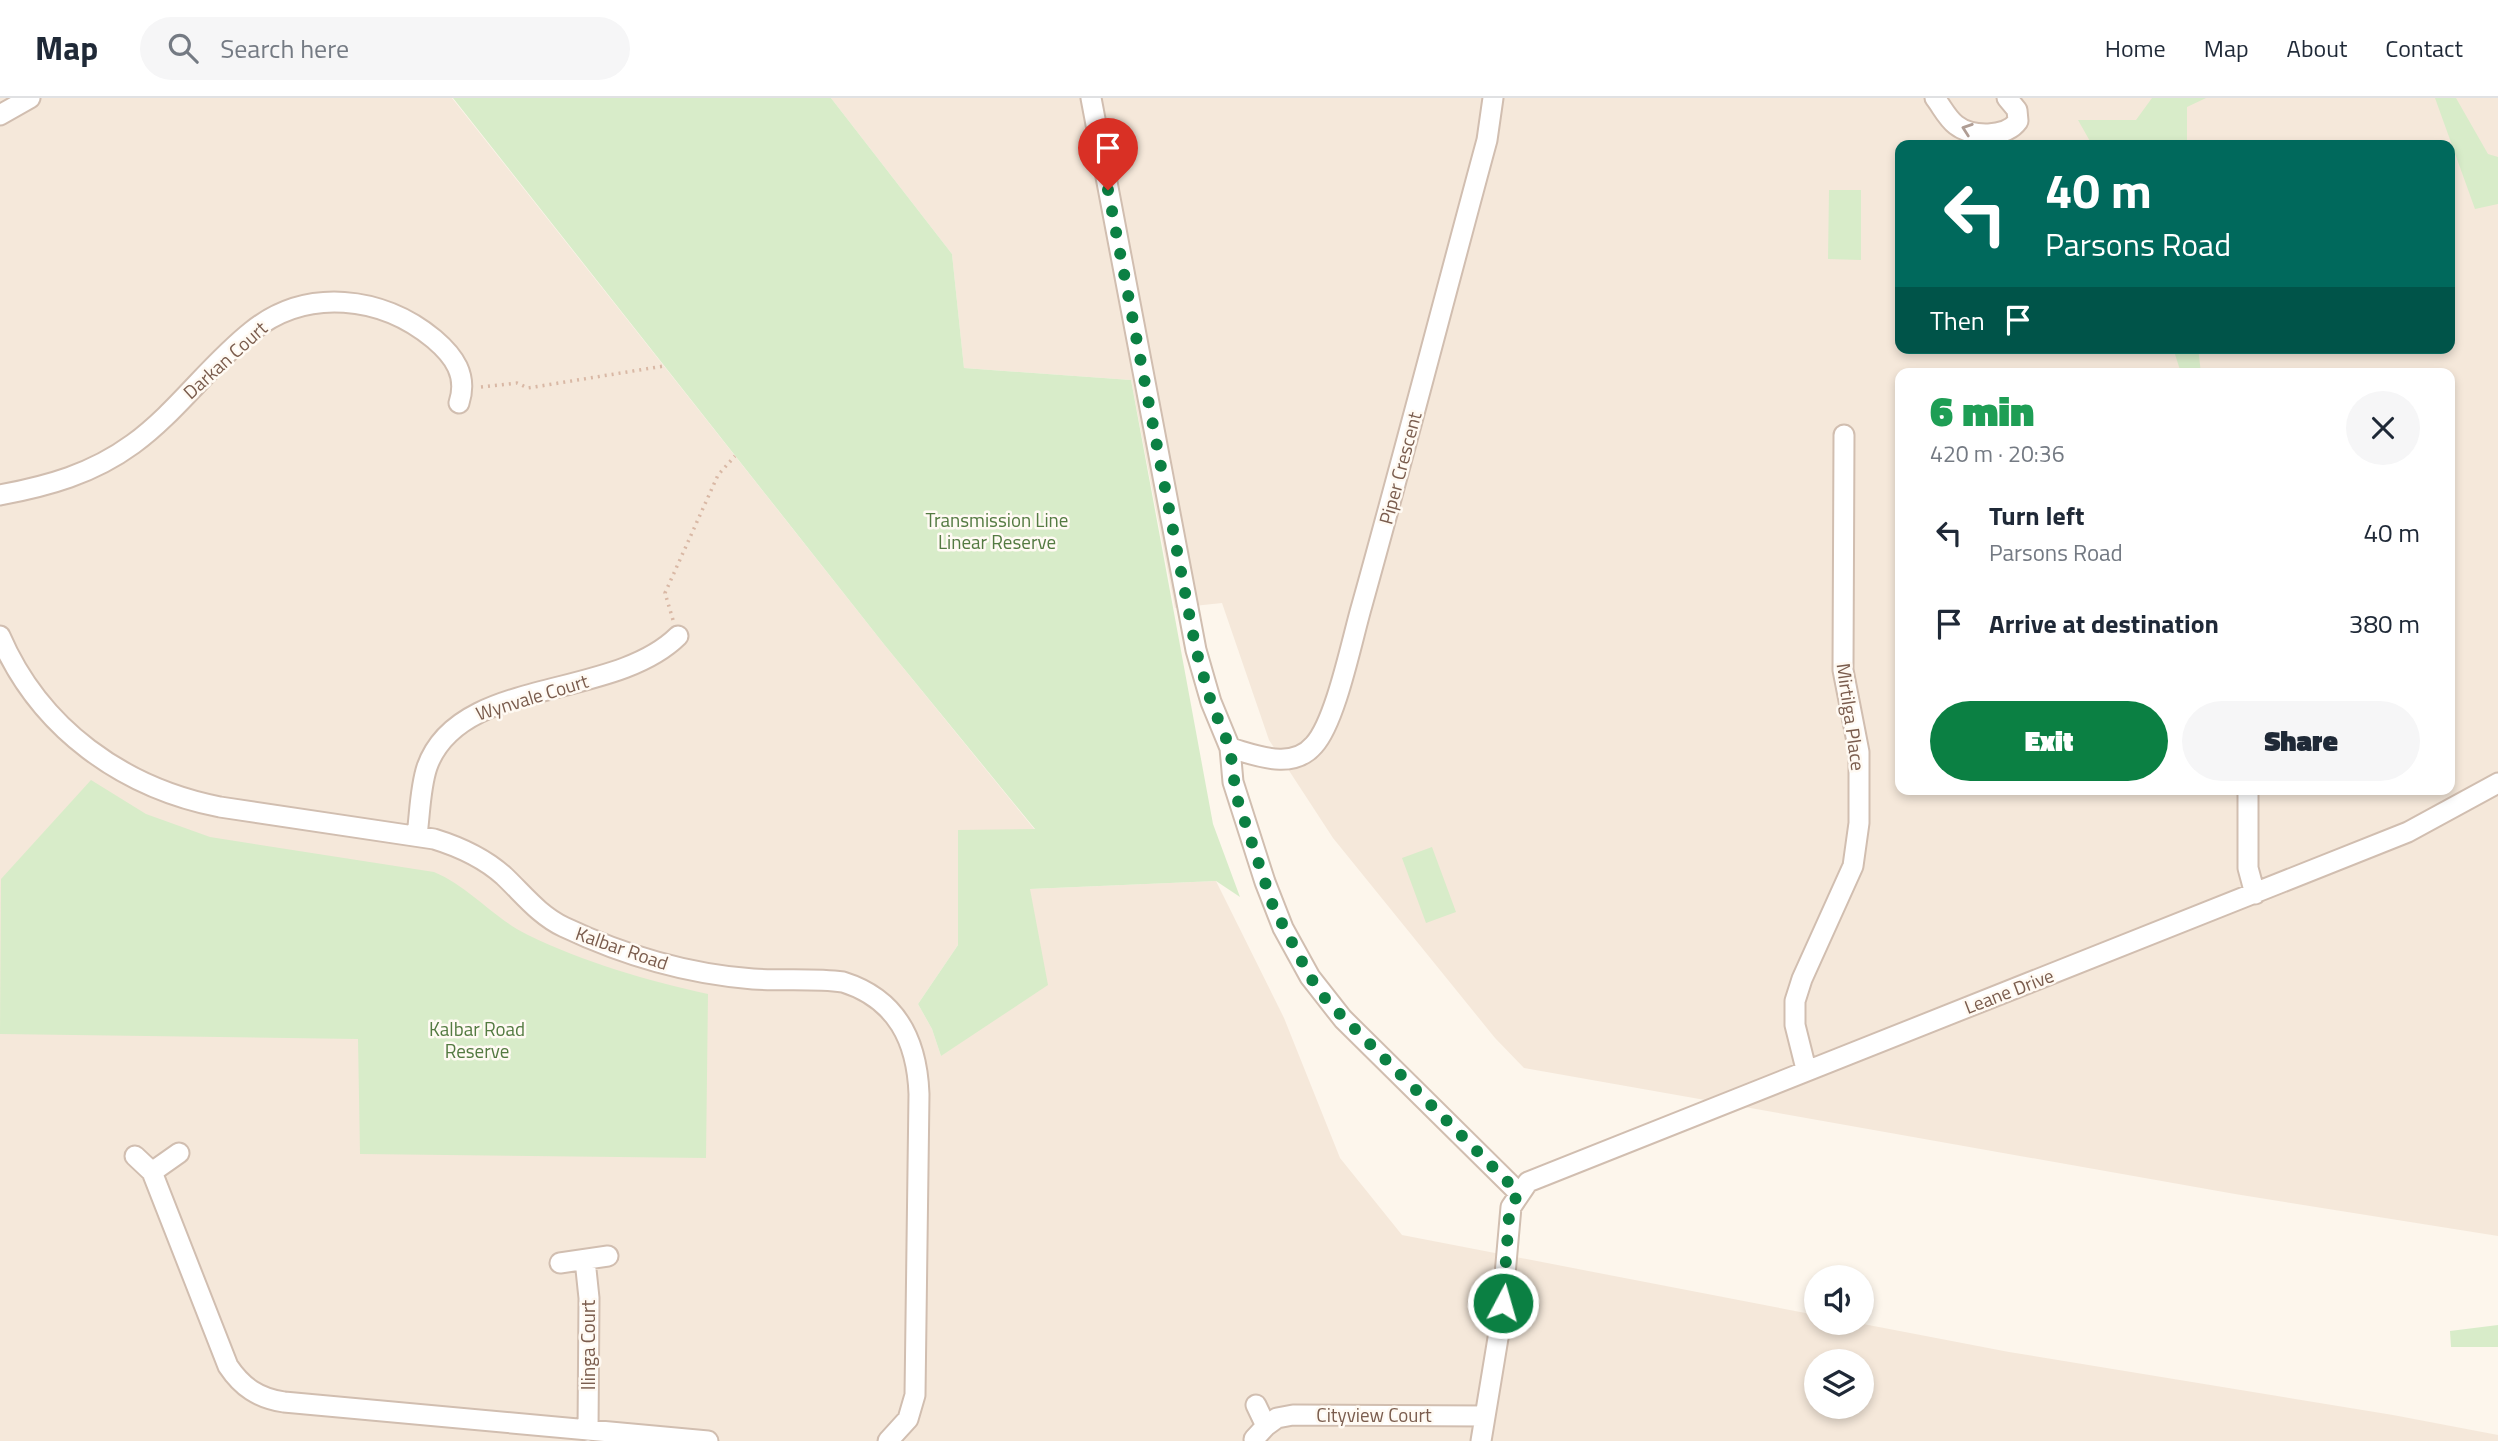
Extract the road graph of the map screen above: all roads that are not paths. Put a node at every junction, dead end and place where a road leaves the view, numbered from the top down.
1 (30, 98) edge
2 (1091, 98) edge
3 (1493, 98) edge
4 (1936, 98) edge
5 (2007, 98) edge
6 (0, 115) edge
7 (460, 403) road end
8 (1844, 435) dead end
9 (0, 495) edge
10 (678, 636) road end
11 (1, 641) edge
12 (1230, 748) junction
13 (2498, 783) edge
14 (2248, 795) edge
15 (417, 835) junction
16 (2255, 894) junction
17 (1806, 1069) junction
18 (179, 1153) dead end
19 (135, 1156) dead end
20 (152, 1171) junction
21 (1518, 1192) junction
22 (608, 1256) dead end
23 (585, 1260) junction
24 (560, 1263) dead end
25 (1256, 1405) dead end
26 (1485, 1416) junction
27 (588, 1431) junction
28 (709, 1441) edge
29 (888, 1441) edge
30 (1481, 1441) edge

1 - 6 street
2 - 12 street
3 - 12 street, Piper Crescent
5 -> 4 street
7 - 9 street, Darkan Court
8 - 17 street, Mirtilga Place
10 - 15 street, Wynvale Court
11 - 15 street, Kalbar Road
12 - 21 street
13 - 16 street, Leane Drive
14 - 16 street
15 - 29 street, Kalbar Road
16 - 17 street, Leane Drive
17 - 21 street, Leane Drive
18 - 20 street
19 - 20 street
20 - 27 street
21 - 26 street
22 - 23 street
23 - 24 street
23 - 27 street, Ilinga Court
25 - 26 street, Cityview Court
26 - 30 street
27 - 28 street

